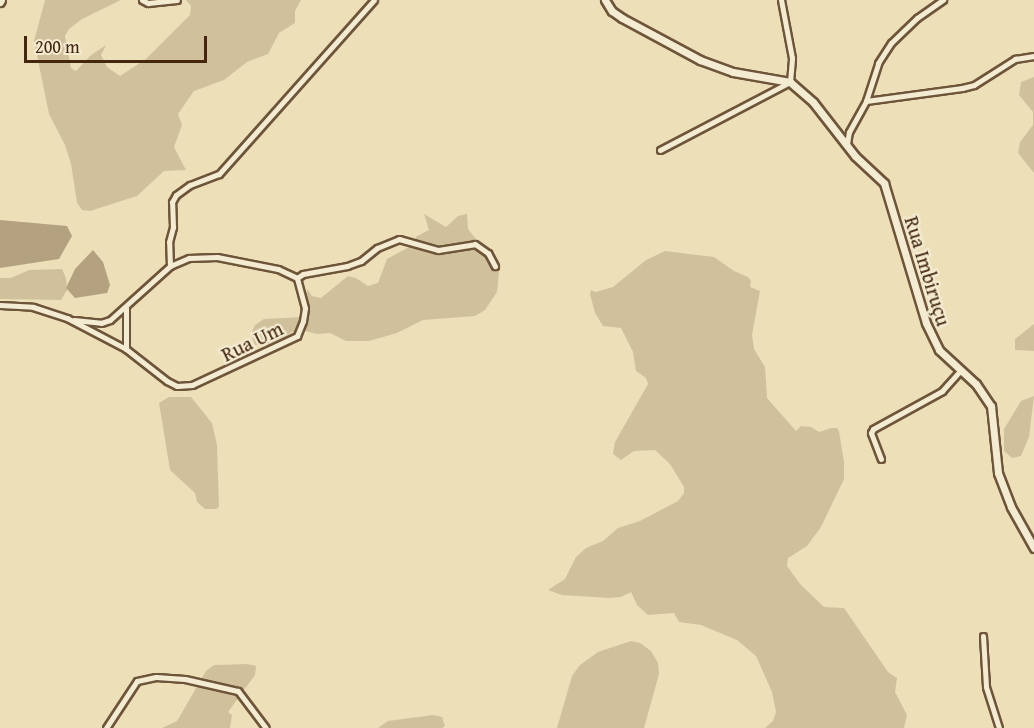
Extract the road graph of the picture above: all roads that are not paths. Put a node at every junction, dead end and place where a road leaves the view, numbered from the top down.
1 (142, 0) edge
2 (177, 0) edge
3 (374, 0) edge
4 (605, 0) edge
5 (781, 0) edge
6 (943, 0) edge
7 (1034, 56) edge
8 (790, 82) junction
9 (866, 101) junction
10 (847, 144) junction
11 (660, 150) dead end
12 (170, 266) junction
13 (495, 266) dead end
14 (297, 278) junction
15 (0, 305) edge
16 (126, 308) junction
17 (67, 318) junction
18 (126, 349) junction
19 (960, 370) junction
20 (881, 459) dead end
21 (1034, 548) edge
22 (983, 636) dead end
23 (106, 728) edge
24 (266, 728) edge
25 (999, 728) edge

1 - 2 street
3 - 12 street
4 - 8 street
5 - 8 street
6 - 9 street
7 - 9 street
8 - 10 street, Rua Imbiruçu
8 - 11 street
9 - 10 street
10 - 19 street, Rua Imbiruçu
12 - 14 street
12 - 16 street
13 - 14 street
14 - 18 street, Rua Um
15 - 17 street, Rua Um
16 - 17 street
16 - 18 street
17 - 18 street, Rua Um
19 - 20 street
19 - 21 street, Rua Imbiruçu
22 - 25 street
23 - 24 street

